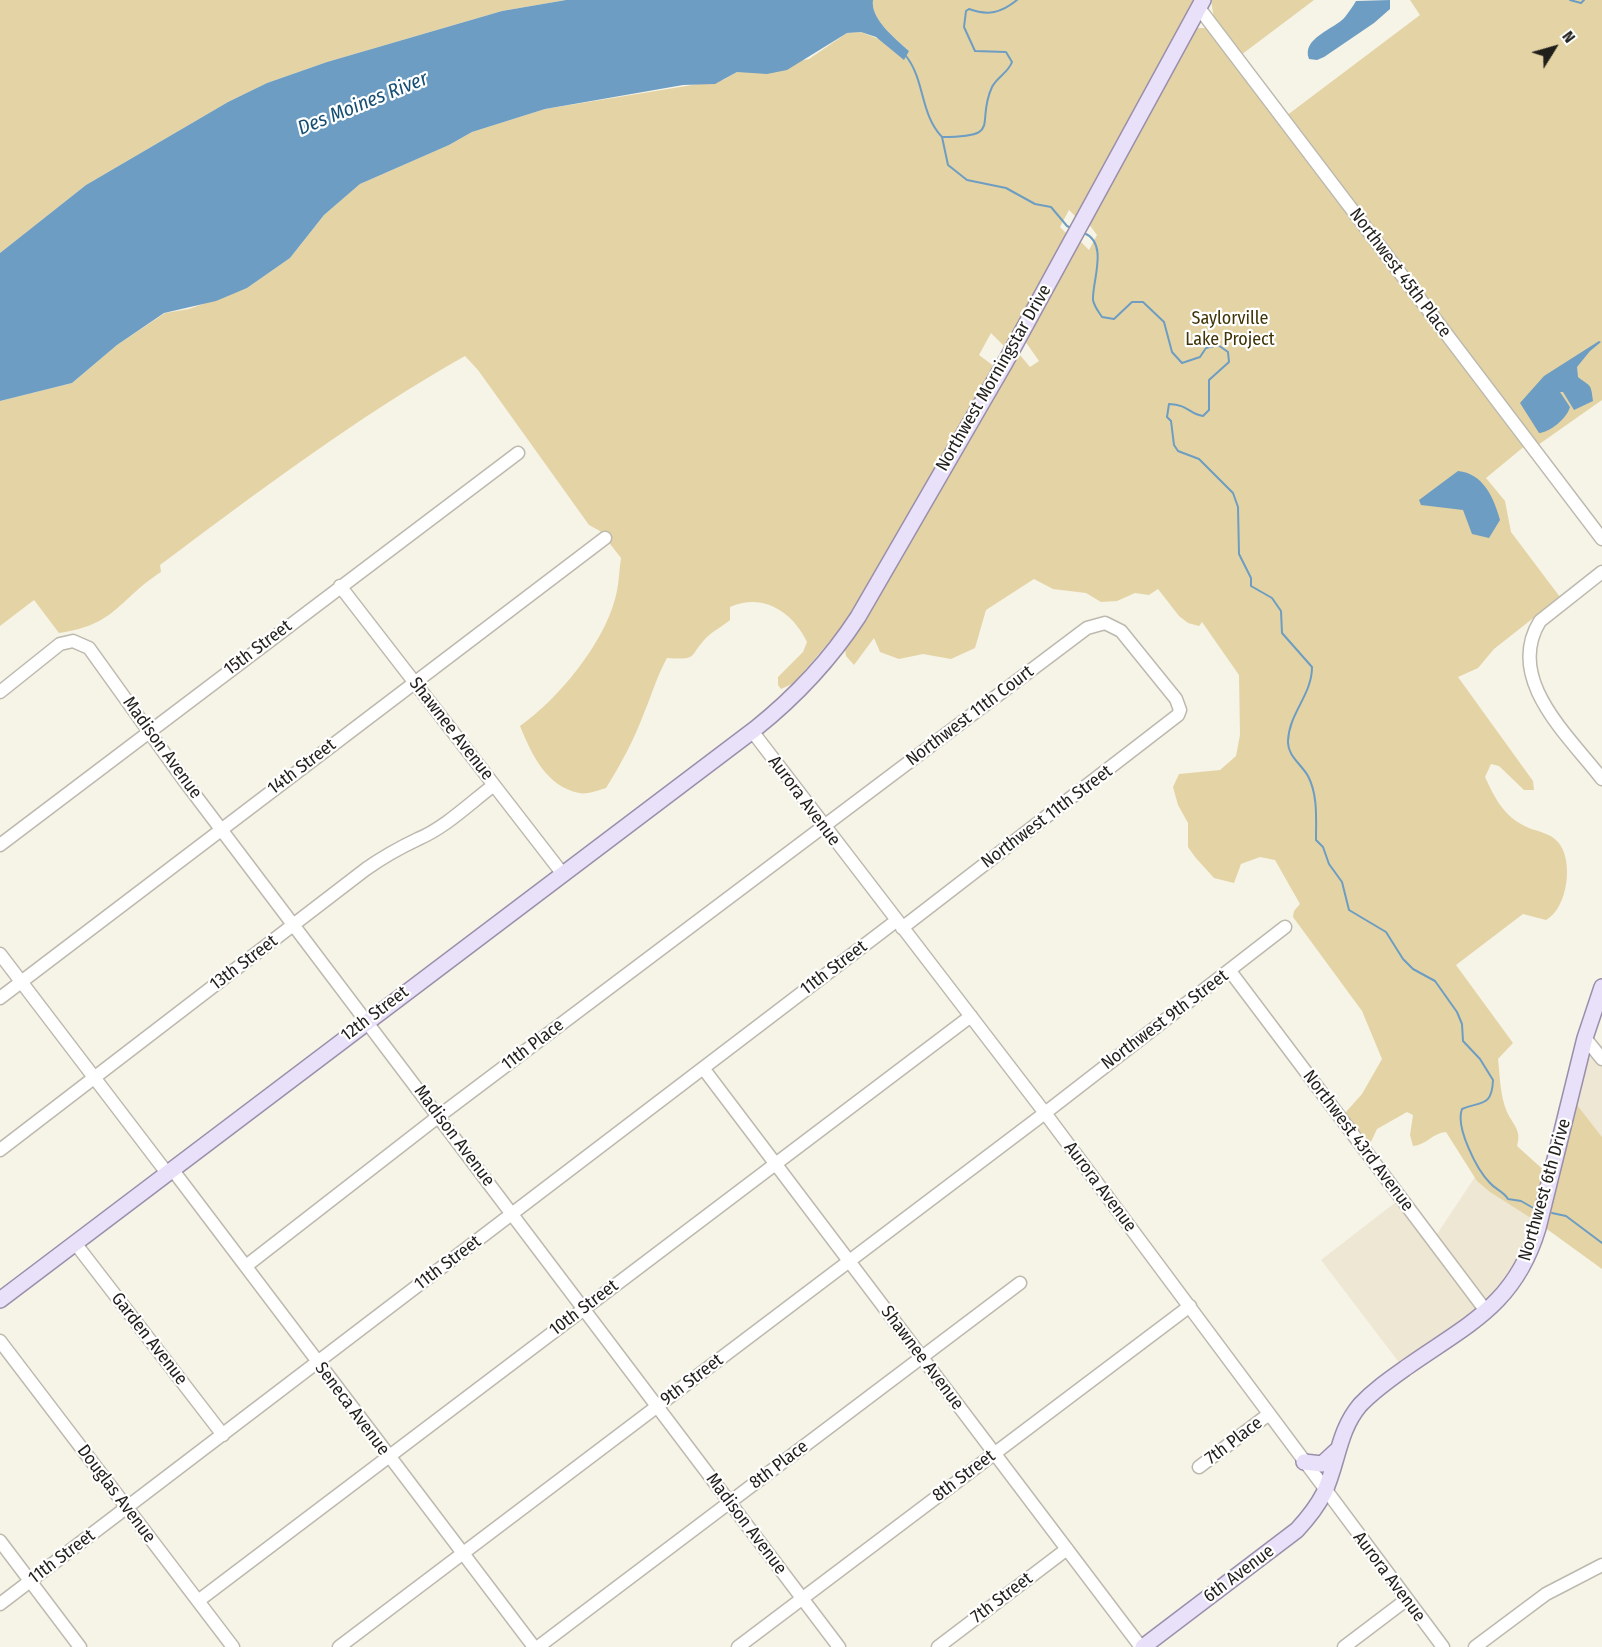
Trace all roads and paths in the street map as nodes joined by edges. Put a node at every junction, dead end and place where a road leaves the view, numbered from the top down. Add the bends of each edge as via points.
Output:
1 (1201, 4) edge
2 (518, 453) dead end
3 (604, 538) dead end
4 (1602, 539) edge
5 (1602, 572) edge
6 (340, 586) junction
7 (1121, 631) joint
8 (415, 682) junction
9 (0, 692) edge
10 (752, 731) junction
11 (149, 732) junction
12 (1602, 779) edge
13 (494, 785) junction
14 (824, 827) junction
15 (221, 828) junction
16 (0, 844) edge
17 (562, 873) junction
18 (899, 924) junction
19 (294, 925) junction
20 (1285, 927) dead end
21 (0, 954) edge
22 (1230, 971) junction
23 (21, 982) junction
24 (1602, 987) edge
25 (0, 998) edge
26 (971, 1016) junction
27 (367, 1020) junction
28 (1586, 1038) junction
29 (1602, 1059) edge
30 (703, 1068) junction
31 (94, 1078) junction
32 (1045, 1113) junction
33 (439, 1116) junction
34 (0, 1149) edge
35 (776, 1164) junction
36 (170, 1171) junction
37 (513, 1213) junction
38 (75, 1243) junction
39 (849, 1261) junction
40 (246, 1266) junction
41 (1020, 1283) dead end
42 (0, 1300) edge
43 (1190, 1306) junction
44 (584, 1308) junction
45 (1486, 1311) junction
46 (0, 1341) edge
47 (921, 1357) junction
48 (317, 1362) junction
49 (658, 1406) junction
50 (1269, 1414) junction
51 (223, 1435) junction
52 (1337, 1448) junction
53 (994, 1452) junction
54 (389, 1456) junction
55 (1304, 1462) junction
56 (1199, 1467) dead end
57 (1325, 1491) junction
58 (730, 1503) junction
59 (127, 1508) junction
60 (0, 1541) edge
61 (1067, 1549) junction
62 (462, 1553) junction
63 (1602, 1565) edge
64 (30, 1581) junction
65 (802, 1598) junction
66 (1406, 1600) junction
67 (198, 1601) junction
68 (0, 1604) edge
69 (80, 1647) edge
70 (233, 1647) edge
71 (339, 1647) edge
72 (536, 1647) edge
73 (738, 1647) edge
74 (839, 1647) edge
75 (938, 1647) edge
76 (1142, 1647) edge
77 (1344, 1647) edge
78 (1443, 1647) edge
79 (1475, 1647) edge

1 - 4 street, Northwest 45th Place
1 - 10 main road, Northwest Morningstar Drive via 1005,364 858,617 814,674
2 - 6 street, 15th Street
3 - 8 street, 14th Street
5 - 12 street via 1540,621 1528,654 1542,701
6 - 8 street, Shawnee Avenue
6 - 11 street, 15th Street
7 - 14 street, Northwest 11th Court via 1105,623 1087,627
7 - 18 street, Northwest 11th Street via 1176,699 1179,710 1174,720
8 - 13 street, Shawnee Avenue
8 - 15 street, 14th Street
9 - 11 street, Madison Avenue via 60,644 73,641 89,648
10 - 14 street, Aurora Avenue
10 - 17 main road, 12th Street
11 - 15 street, Madison Avenue
11 - 16 street, 15th Street
13 - 17 street, Shawnee Avenue
13 - 19 street, 13th Street via 436,828 385,856
14 - 18 street, Aurora Avenue
14 - 33 street, 11th Place
15 - 19 street, Madison Avenue
15 - 23 street, 14th Street
17 - 27 main road, 12th Street
18 - 26 street, Aurora Avenue
18 - 30 street, 11th Street
19 - 27 street, Madison Avenue
19 - 31 street, 13th Street
20 - 22 street, Northwest 9th Street
21 - 23 street, Seneca Avenue
22 - 32 street, Northwest 9th Street
22 - 45 street, Northwest 43rd Avenue
23 - 25 street, 14th Street
23 - 31 street, Seneca Avenue
24 - 28 main road, Northwest 6th Drive
26 - 32 street, Aurora Avenue
26 - 35 street, 10th Street
27 - 33 street, Madison Avenue
27 - 36 main road, 12th Street
28 - 29 street
28 - 45 main road, Northwest 6th Drive via 1532,1250 1513,1284
30 - 35 street, Shawnee Avenue
30 - 37 street, 11th Street
31 - 34 street, 13th Street
31 - 36 street, Seneca Avenue
32 - 39 street, 9th Street
32 - 43 street, Aurora Avenue
33 - 37 street, Madison Avenue
33 - 40 street, 11th Place
35 - 39 street, Shawnee Avenue
35 - 44 street, 10th Street
36 - 38 main road, 12th Street
36 - 40 street, Seneca Avenue
37 - 44 street, Madison Avenue
37 - 48 street, 11th Street
38 - 42 main road, 12th Street
38 - 51 street, Garden Avenue
39 - 47 street, Shawnee Avenue
39 - 49 street, 9th Street
40 - 48 street, Seneca Avenue
41 - 47 street, 8th Place
43 - 50 street, Aurora Avenue
43 - 53 street, 8th Street
44 - 49 street, Madison Avenue
44 - 54 street, 10th Street
45 - 52 main road, Northwest 6th Drive via 1372,1393 1348,1421
46 - 59 street, Douglas Avenue
47 - 53 street, Shawnee Avenue
47 - 58 street, 8th Place
48 - 51 street, 11th Street
48 - 54 street, Seneca Avenue
49 - 58 street, Madison Avenue
49 - 62 street, 9th Street
50 - 55 street, Aurora Avenue
50 - 56 street, 7th Place
51 - 59 street, 11th Street
52 - 55 main road via 1322,1464
52 - 57 main road, Northwest 6th Drive
53 - 61 street, Shawnee Avenue
53 - 65 street, 8th Street
54 - 62 street, Seneca Avenue
54 - 67 street, 10th Street
55 - 57 street, Aurora Avenue
57 - 66 street, Aurora Avenue
57 - 76 main road, 6th Avenue via 1297,1530
58 - 65 street, Madison Avenue
58 - 72 street, 8th Place
59 - 64 street, 11th Street
59 - 67 street, Douglas Avenue
60 - 64 street
61 - 75 street, 7th Street
61 - 76 street, Shawnee Avenue
62 - 71 street, 9th Street
62 - 72 street, Seneca Avenue
63 - 79 street via 1546,1594
64 - 68 street, 11th Street
64 - 69 street
65 - 73 street, 8th Street
65 - 74 street, Madison Avenue
66 - 77 street
66 - 78 street, Aurora Avenue
67 - 70 street, Douglas Avenue

